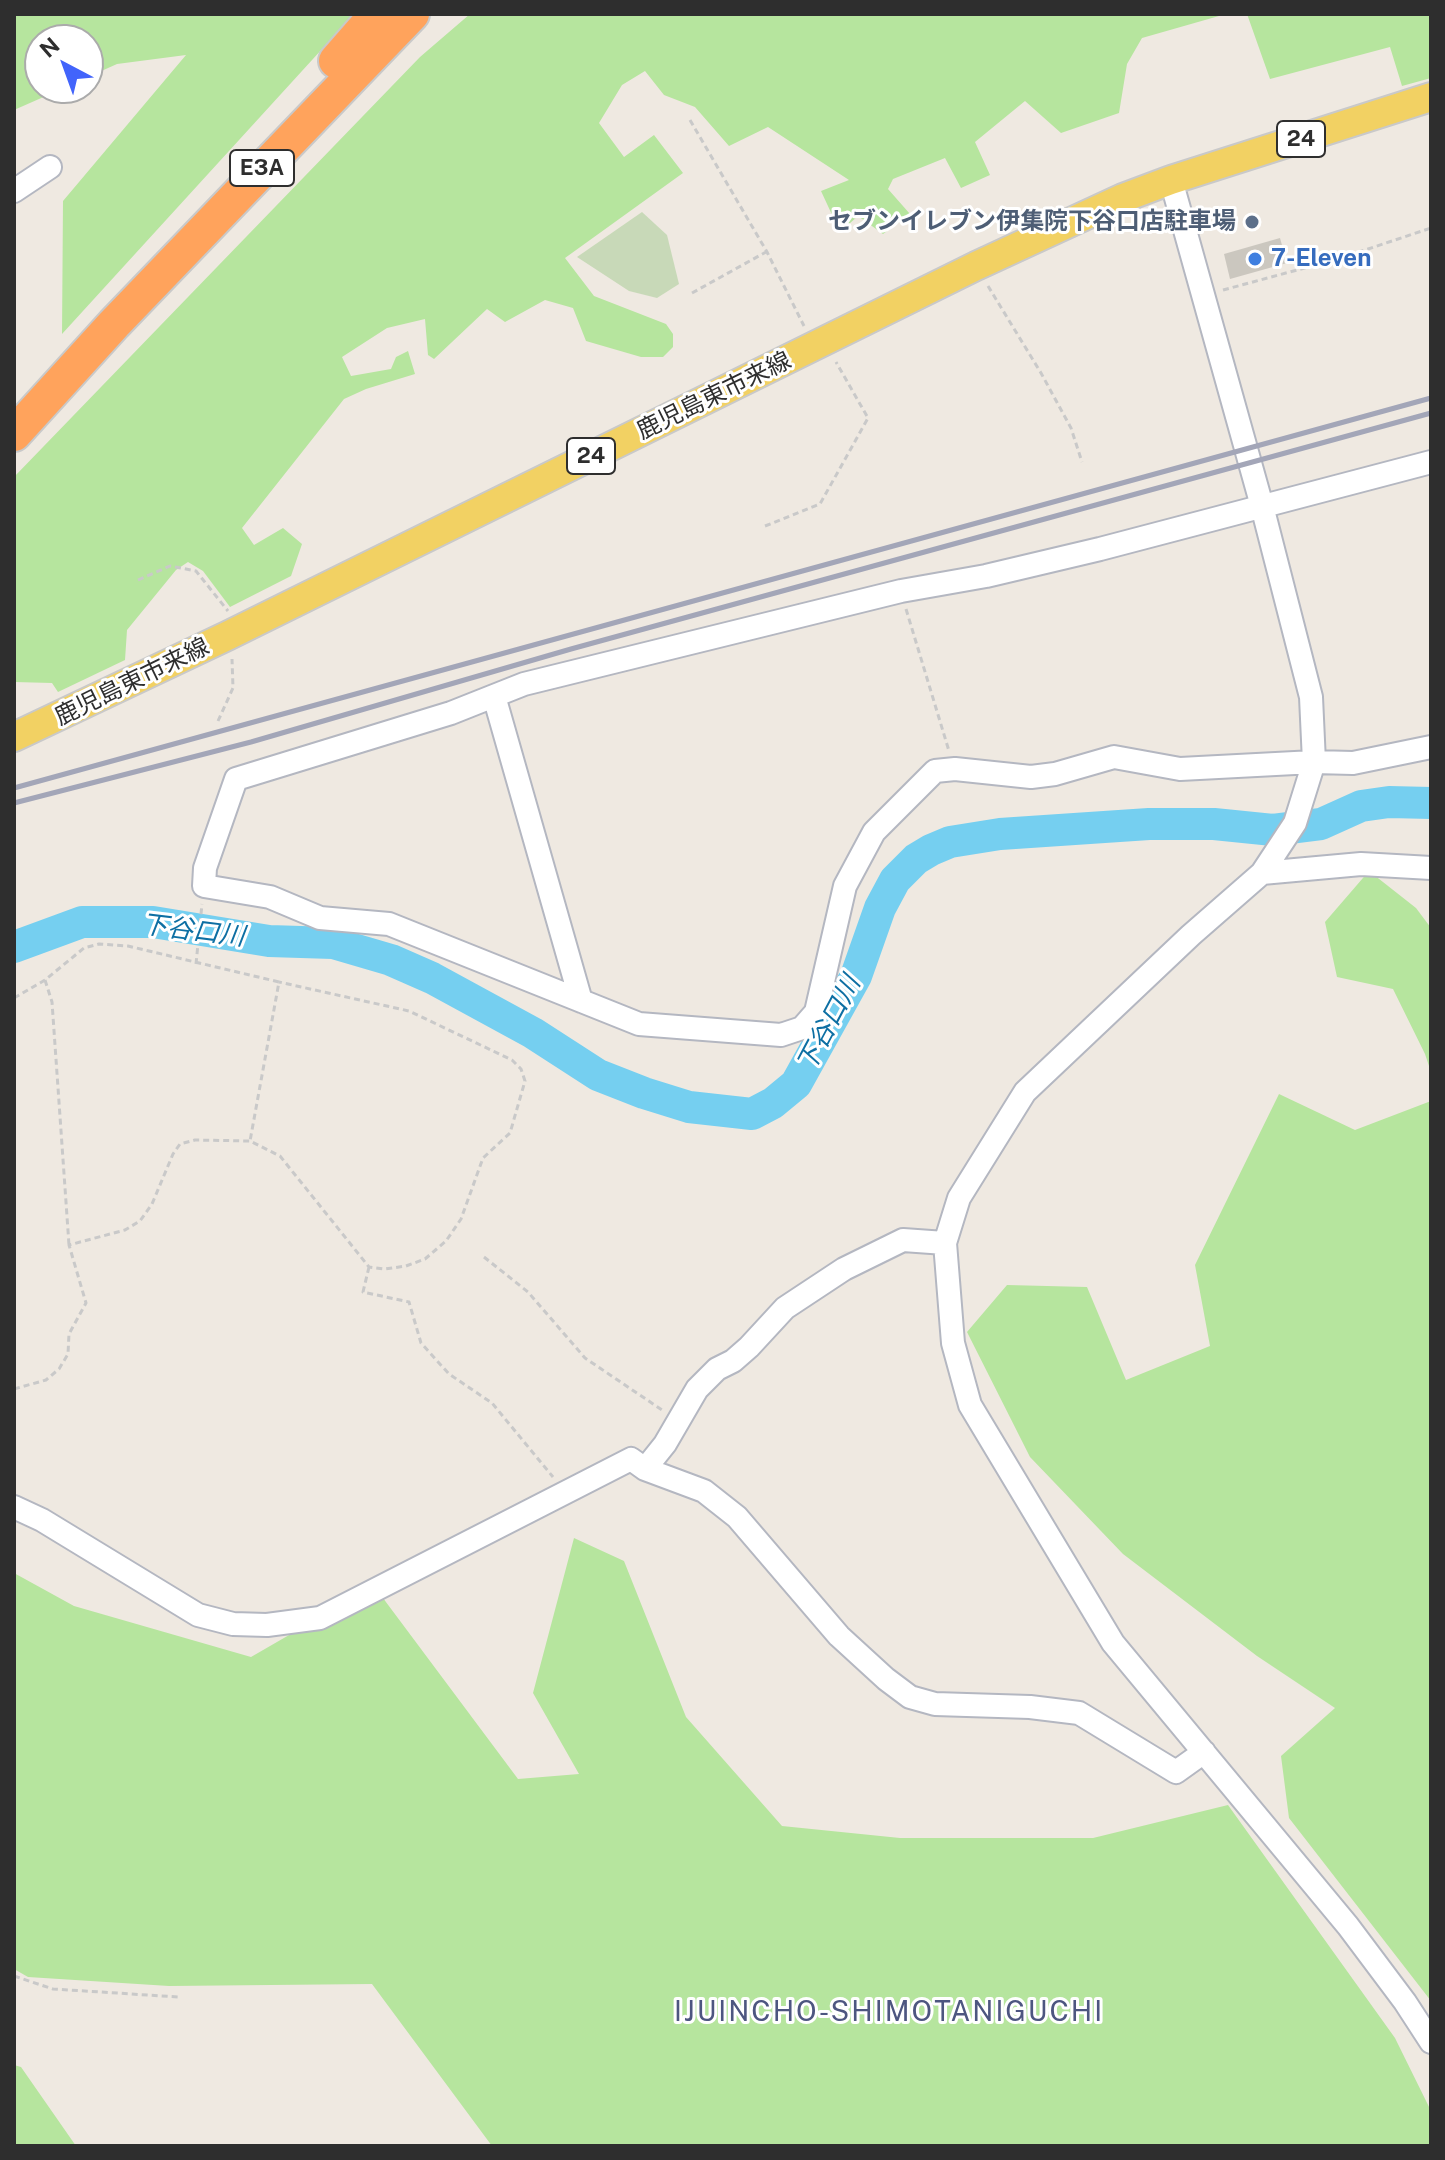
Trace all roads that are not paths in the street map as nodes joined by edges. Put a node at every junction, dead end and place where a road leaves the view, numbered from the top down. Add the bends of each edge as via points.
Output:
1 (377, 14) edge
2 (412, 14) edge
3 (434, 14) edge
4 (1431, 97) edge
5 (50, 167) dead end
6 (1171, 180) junction
7 (14, 191) edge
8 (114, 324) junction
9 (14, 434) edge
10 (1431, 462) edge
11 (1262, 506) junction
12 (494, 696) junction
13 (14, 737) edge
14 (1431, 747) edge
15 (1314, 762) junction
16 (1431, 868) edge
17 (1262, 873) junction
18 (581, 1001) junction
19 (945, 1243) junction
20 (645, 1469) junction
21 (14, 1507) edge
22 (1204, 1752) junction
23 (1431, 2042) edge

1 - 8 highway
2 - 8 highway, E3A
3 - 8 highway via 227,222
4 - 6 main road, 鹿児島東市来線 / 24
5 - 7 street
6 - 11 street
6 - 13 main road, 鹿児島東市来線 / 24 via 976,266
8 - 9 highway, E3A
10 - 11 street
11 - 12 street via 524,684
11 - 15 street via 1311,697
12 - 18 street
12 - 18 street via 236,779 205,868 204,886 270,897 320,918 389,924
14 - 15 street via 1353,763
15 - 17 street via 1295,823
15 - 18 street via 1180,769 1114,757 1031,777 935,771 874,832 845,886 816,1012 802,1028 781,1035 639,1024
16 - 17 street via 1361,864
17 - 19 street via 1025,1092 959,1198
19 - 20 street via 903,1240 844,1269 785,1308 749,1347 697,1389
19 - 22 street via 953,1343 970,1405 1113,1643
20 - 21 street via 631,1459 320,1618 267,1625 198,1615
20 - 22 street via 704,1491 737,1517 839,1636 910,1697 935,1704 1079,1713 1176,1772
22 - 23 street via 1348,1926

